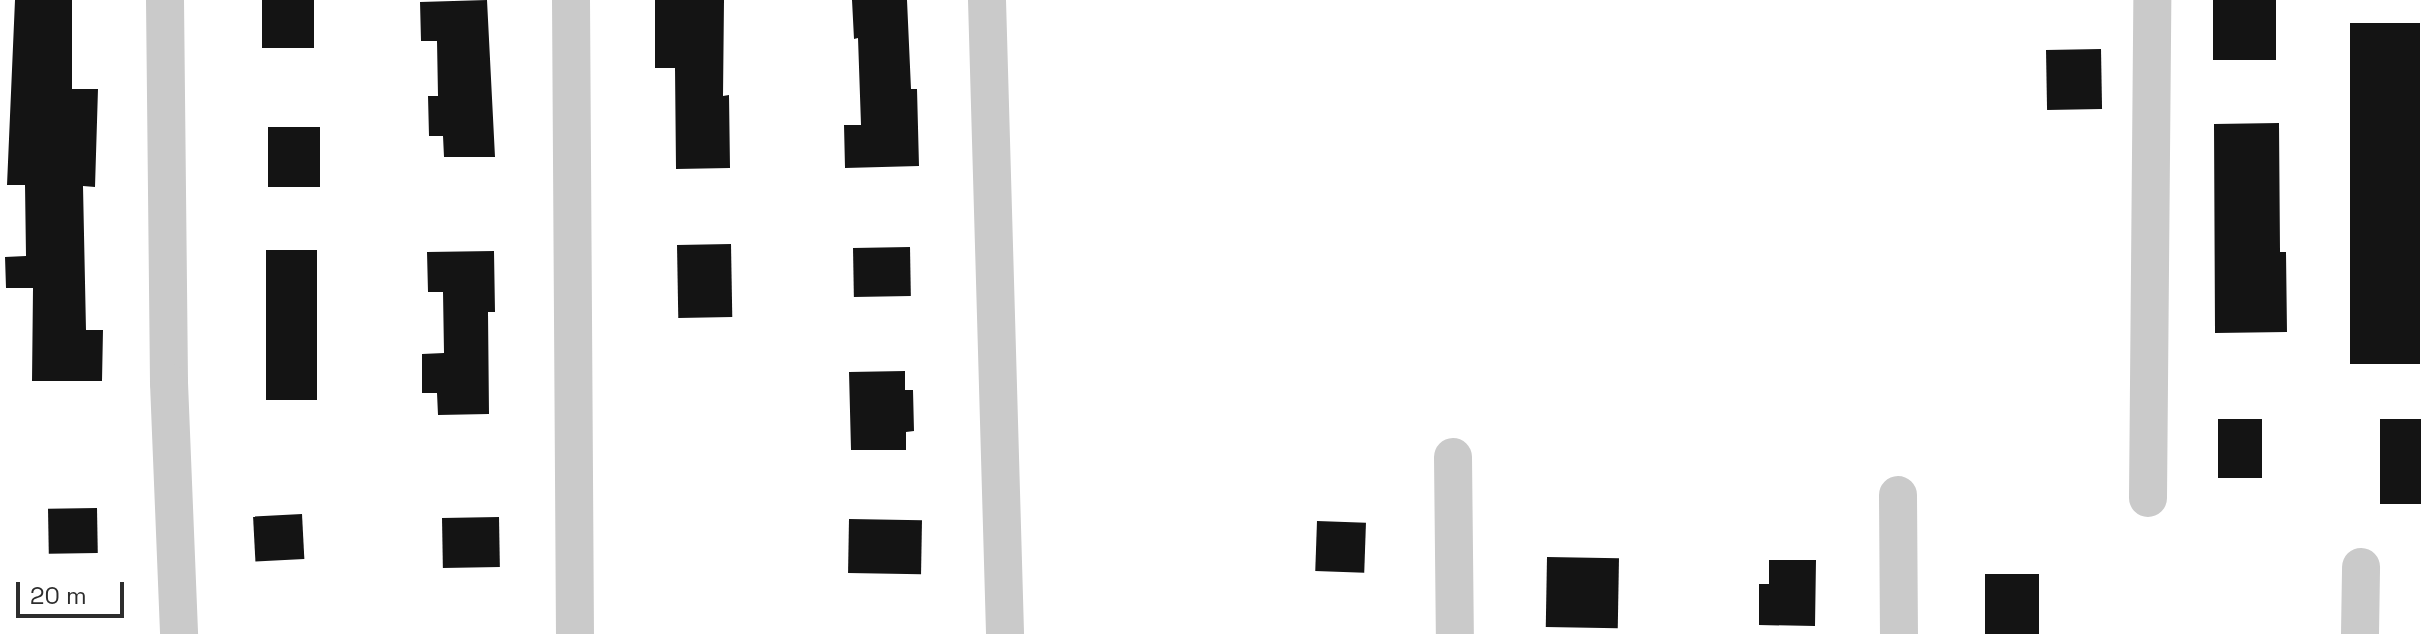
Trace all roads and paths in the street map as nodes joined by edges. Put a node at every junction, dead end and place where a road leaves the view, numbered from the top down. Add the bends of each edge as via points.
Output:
1 (165, 0) edge
2 (571, 0) edge
3 (987, 0) edge
4 (2152, 0) edge
5 (1453, 457) dead end
6 (1898, 495) dead end
7 (2148, 498) dead end
8 (2361, 567) dead end
9 (179, 634) edge
10 (575, 634) edge
11 (1005, 634) edge
12 (1455, 634) edge
13 (1899, 634) edge
14 (2360, 634) edge

1 - 9 street via 169,383
2 - 10 street
3 - 11 street
4 - 7 street
5 - 12 street
6 - 13 street
8 - 14 street

